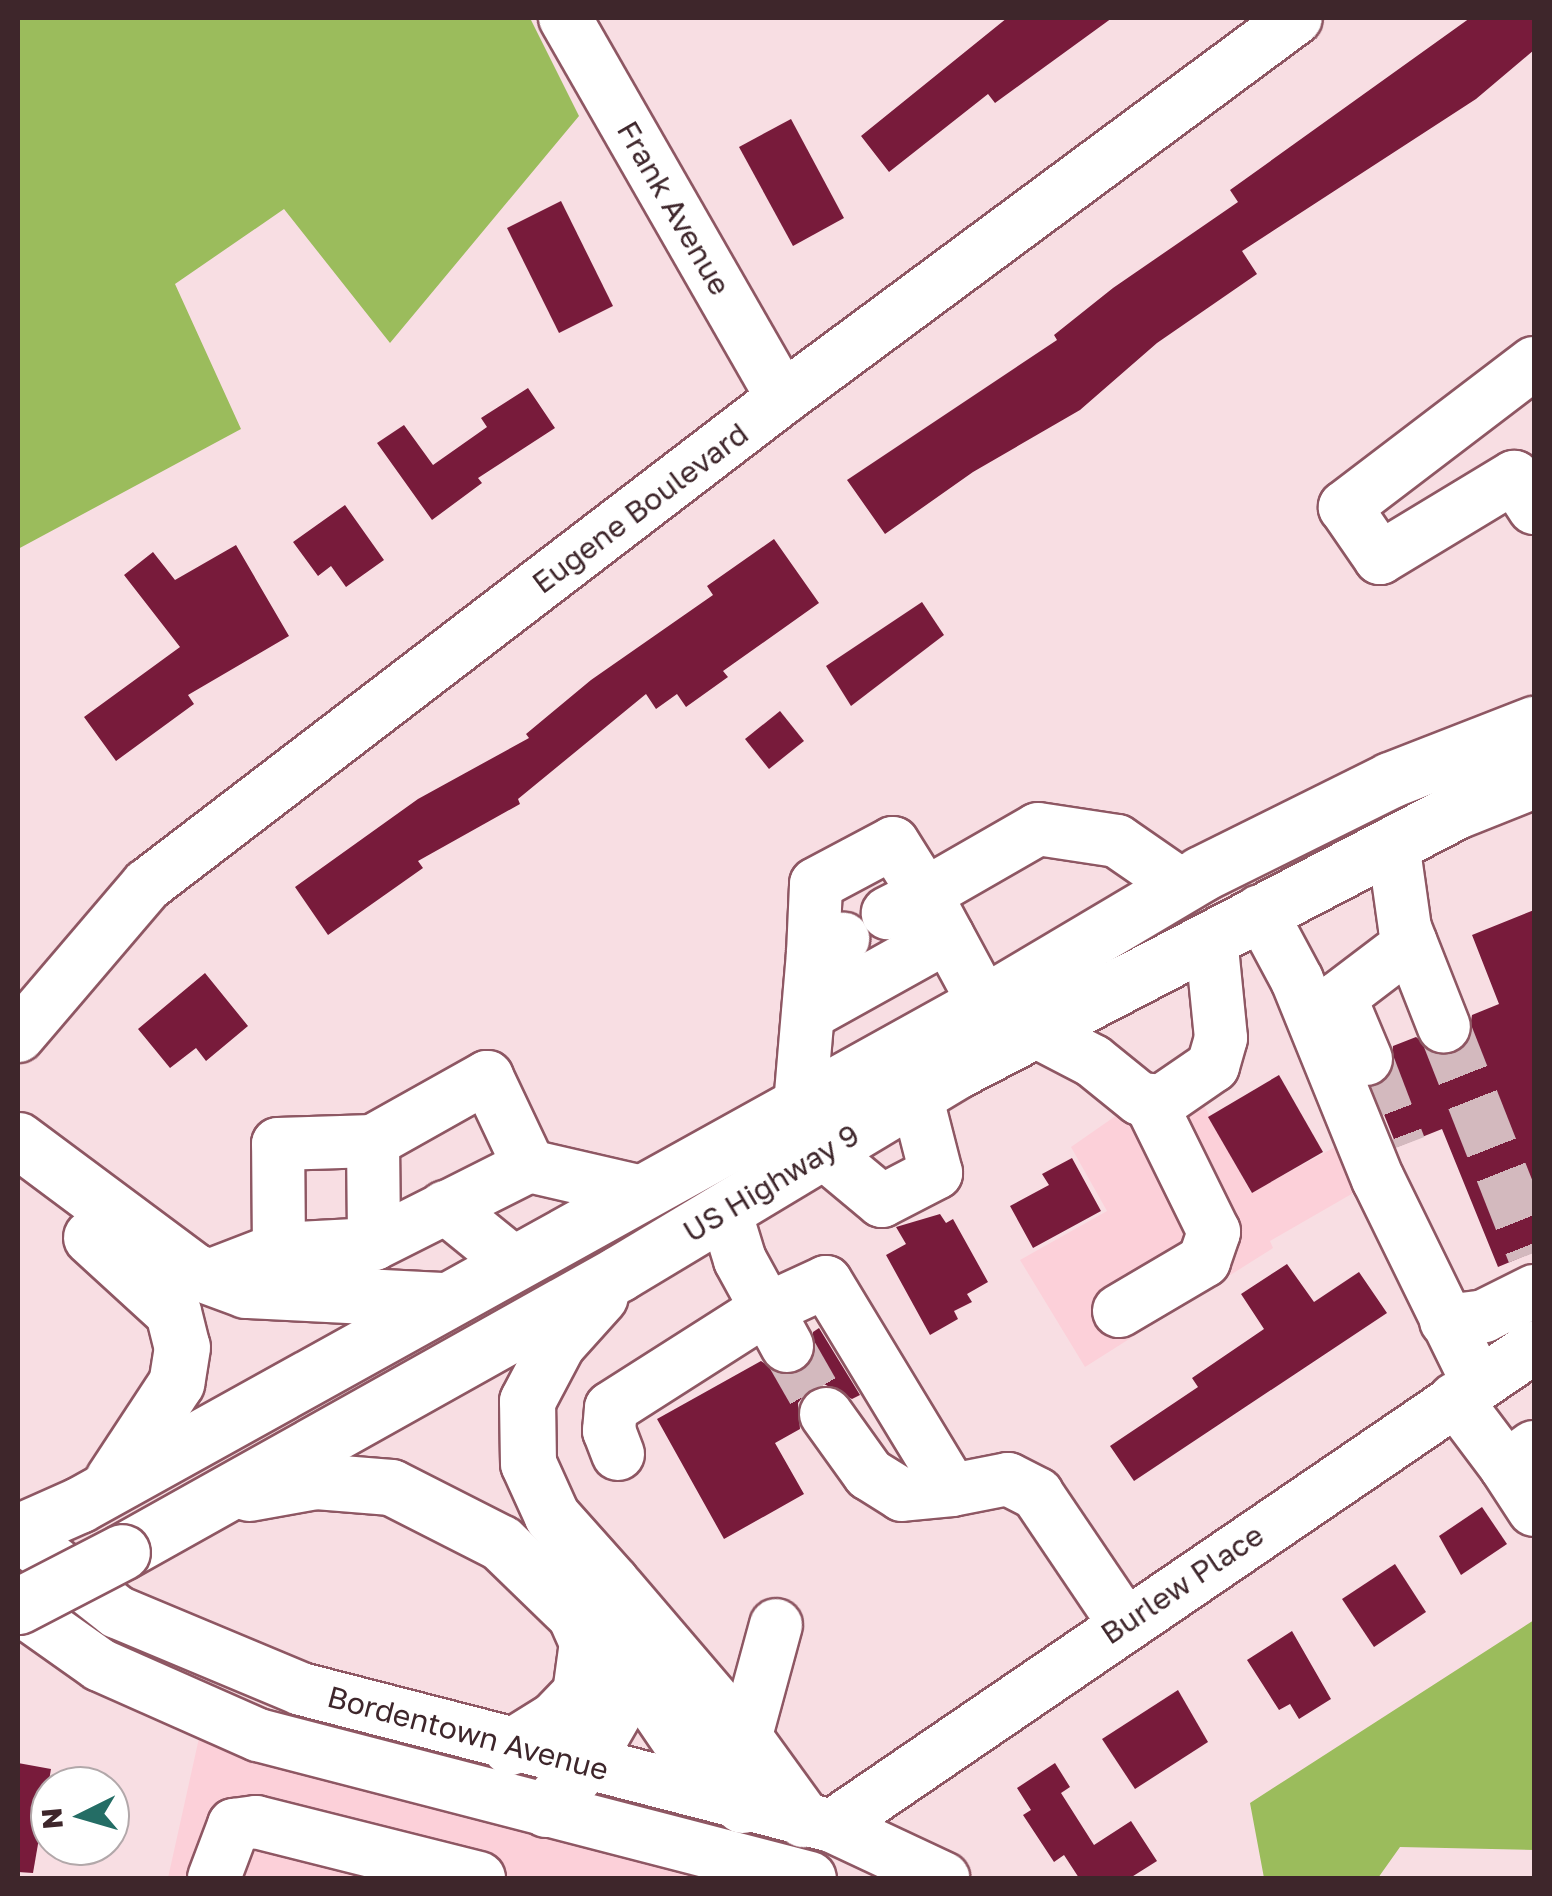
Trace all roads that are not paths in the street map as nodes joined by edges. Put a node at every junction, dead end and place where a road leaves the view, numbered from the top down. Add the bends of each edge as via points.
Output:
1 (565, 18) edge
2 (1296, 18) edge
3 (1534, 364) edge
4 (783, 398) junction
5 (1534, 508) edge
6 (1534, 724) edge
7 (1534, 780) edge
8 (1393, 843) junction
9 (1182, 886) junction
10 (1260, 911) junction
11 (884, 927) junction
12 (1211, 938) junction
13 (1411, 943) junction
14 (984, 1002) junction
15 (808, 1014) junction
16 (1444, 1027) tunnel mouth
17 (1035, 1031) junction
18 (18, 1036) edge
19 (1368, 1065) tunnel mouth
20 (916, 1095) junction
21 (1151, 1104) junction
22 (811, 1128) junction
23 (18, 1140) edge
24 (372, 1141) junction
25 (1400, 1146) tunnel mouth
26 (529, 1166) junction
27 (18, 1180) edge
28 (642, 1192) junction
29 (445, 1207) junction
30 (725, 1211) junction
31 (1407, 1240) junction
32 (374, 1244) junction
33 (279, 1249) junction
34 (514, 1264) junction
35 (1534, 1267) edge
36 (620, 1273) junction
37 (209, 1276) junction
38 (447, 1300) junction
39 (1120, 1310) dead end
40 (1446, 1322) junction
41 (776, 1328) junction
42 (1534, 1346) edge
43 (1467, 1391) junction
44 (826, 1414) tunnel mouth
45 (618, 1454) dead end
46 (1520, 1457) edge
47 (952, 1490) junction
48 (91, 1498) junction
49 (207, 1501) junction
50 (1534, 1510) edge
51 (18, 1533) edge
52 (592, 1596) junction
53 (18, 1607) edge
54 (1124, 1623) junction
55 (776, 1625) dead end
56 (630, 1669) junction
57 (744, 1739) junction
58 (510, 1747) junction
59 (584, 1764) junction
60 (742, 1805) junction
61 (546, 1809) junction
62 (817, 1822) junction
63 (727, 1868) edge
64 (214, 1878) edge
65 (480, 1878) edge
66 (810, 1878) edge
67 (943, 1878) edge

1 - 4 street, Frank Avenue
2 - 4 street, Eugene Boulevard
3 - 5 street via 1345,508 1380,558 1514,477
4 - 18 street, Eugene Boulevard via 147,886
6 - 9 highway, US Highway 9 via 1390,780
7 - 8 highway, US Highway 9
8 - 10 highway, US Highway 9
8 - 13 street
9 - 11 street via 1117,841 1038,829
9 - 14 highway, US Highway 9
10 - 12 highway, US Highway 9
10 - 31 street via 1297,980
11 - 14 street
11 - 15 street
11 - 15 street
12 - 17 highway, US Highway 9
12 - 21 street via 1221,1038 1213,1066
13 - 16 street
13 - 19 street via 1340,997
14 - 22 highway, US Highway 9
15 - 22 street
17 - 20 highway, US Highway 9
17 - 21 street via 1094,1061
20 - 22 highway, US Highway 9
20 - 22 street via 936,1172 882,1201
21 - 39 street via 1214,1232 1204,1262
22 - 28 highway, US Highway 9
22 - 30 highway, US Highway 9
23 - 37 highway
24 - 26 street via 487,1077
24 - 32 street
24 - 33 street via 278,1144
25 - 31 street via 1434,1230
26 - 28 street
26 - 29 street
27 - 48 highway via 142,1278 173,1312 182,1347 176,1383
28 - 34 highway, US Highway 9
29 - 32 street
29 - 34 street
30 - 36 highway, US Highway 9
30 - 41 street
31 - 40 street
32 - 33 street
33 - 37 street
34 - 38 highway, US Highway 9
35 - 40 street via 1484,1316
36 - 49 highway, US Highway 9
36 - 52 highway via 557,1344 527,1401 528,1463
37 - 38 highway via 262,1291
38 - 48 highway, US Highway 9
40 - 43 street
41 - 45 street via 611,1408 609,1431
41 - 47 street via 826,1282
42 - 43 street, Burlew Place
43 - 46 street
43 - 54 street, Burlew Place
44 - 47 street via 869,1474 902,1494
46 - 50 street
47 - 54 street via 1008,1479 1037,1494
48 - 51 highway, US Highway 9
49 - 52 highway via 316,1482 391,1487
49 - 53 highway, US Highway 9, bridge
51 - 58 street, Bordentown Avenue via 117,1612 174,1638 300,1688
52 - 56 highway
52 - 57 highway
52 - 58 highway via 580,1692 555,1719
53 - 61 street, Bordentown Avenue via 100,1665 258,1735
54 - 62 street, Burlew Place
55 - 57 street
56 - 59 highway via 622,1700
56 - 60 highway via 684,1746
57 - 62 highway
58 - 59 street, Bordentown Avenue
59 - 60 street, Bordentown Avenue
59 - 61 highway
60 - 62 street, Bordentown Avenue
60 - 63 street
61 - 63 street, Bordentown Avenue
62 - 67 street, Bordentown Avenue
63 - 66 street, Bordentown Avenue
64 - 65 street via 234,1825 256,1822

